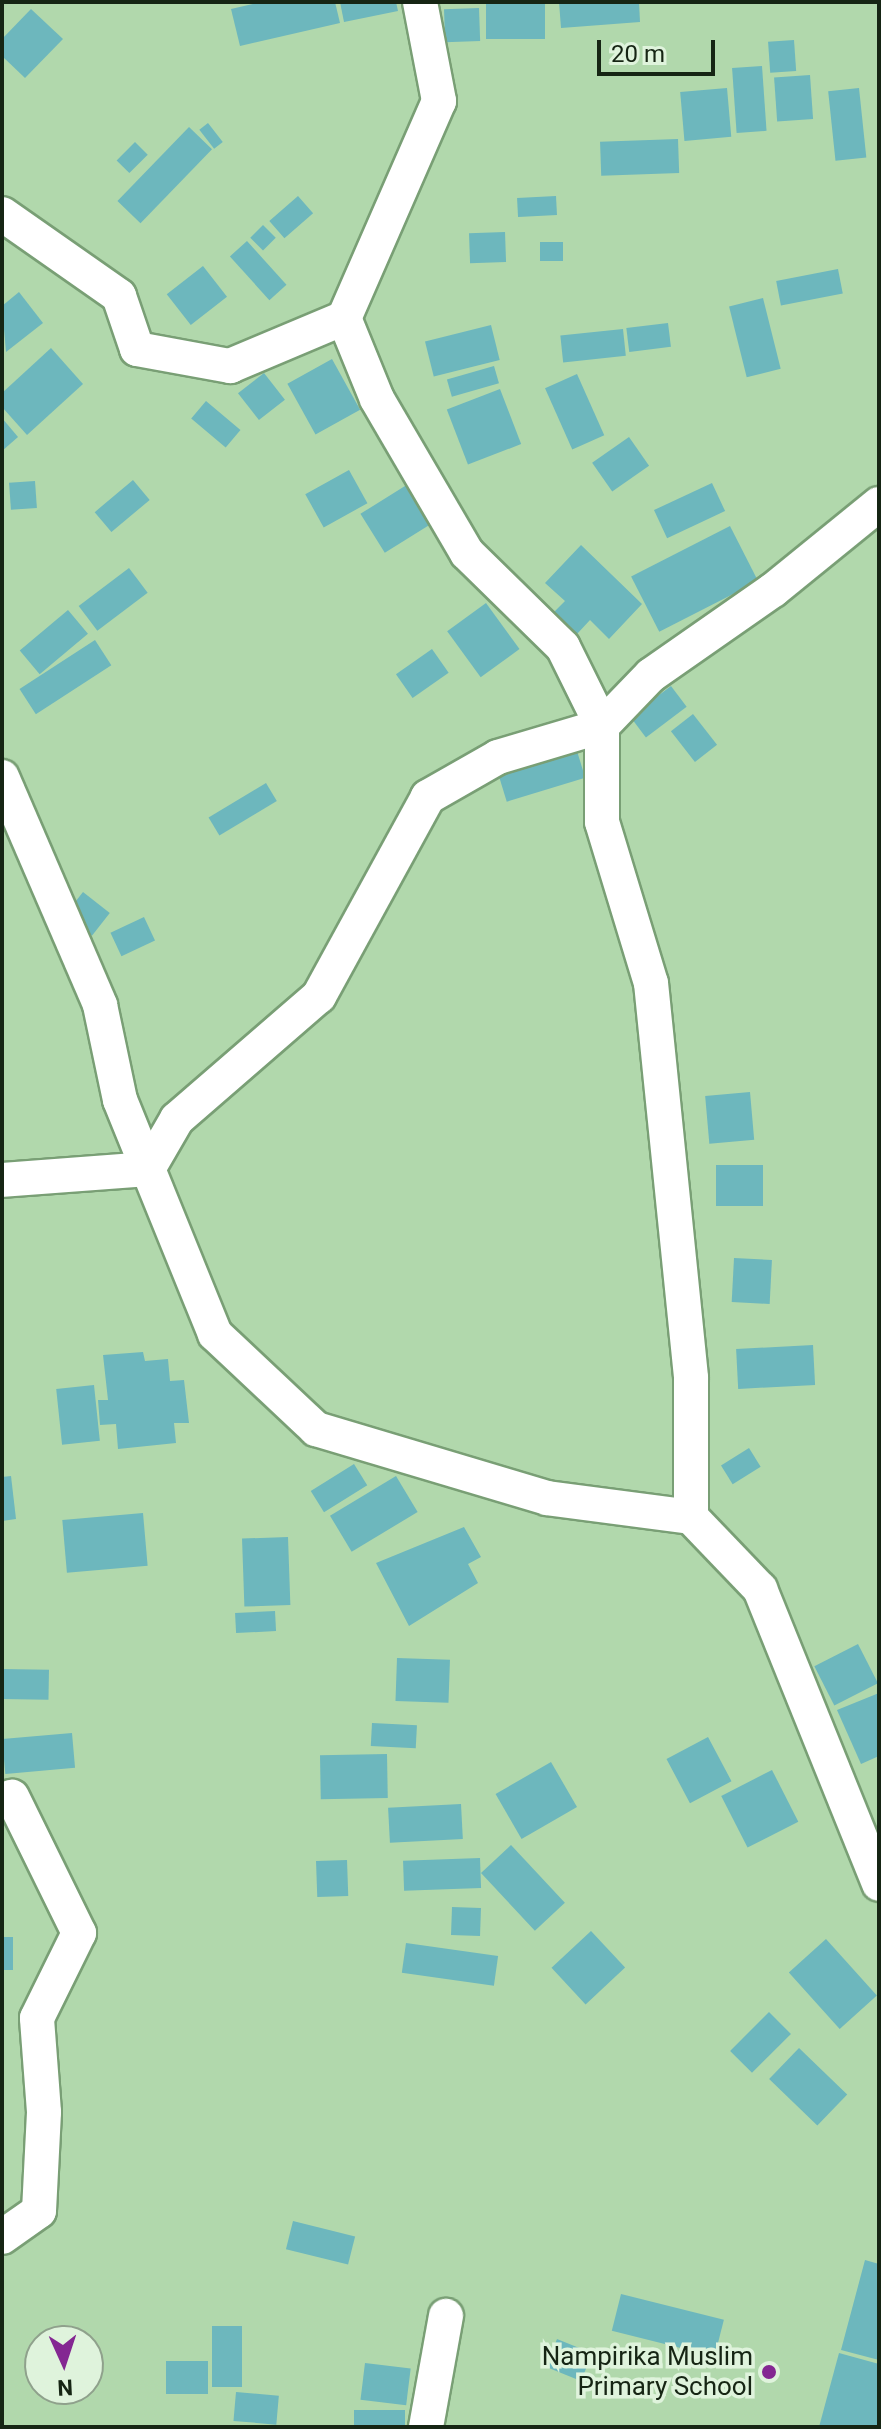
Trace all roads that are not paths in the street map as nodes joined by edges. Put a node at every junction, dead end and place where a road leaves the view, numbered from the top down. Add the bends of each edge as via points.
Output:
1 (420, 2) edge
2 (2, 214) edge
3 (344, 318) junction
4 (879, 504) edge
5 (602, 726) junction
6 (2, 777) edge
7 (148, 1169) junction
8 (2, 1180) edge
9 (691, 1517) junction
10 (12, 1797) dead end
11 (879, 1884) edge
12 (2, 2237) edge
13 (446, 2316) dead end
14 (426, 2427) edge

1 - 3 street via 439,101
2 - 3 street via 119,296 137,349 230,366
3 - 5 street via 377,399 467,553 563,647
4 - 5 street via 773,590 651,675
5 - 7 street via 498,757 428,797 319,996 177,1119
5 - 9 street via 602,822 651,983 660,1056 691,1378
6 - 7 street via 100,1005 120,1100
7 - 8 street
7 - 9 street via 215,1334 316,1429 547,1498
9 - 11 street via 760,1589
10 - 12 street via 79,1933 37,2018 44,2112 39,2211
13 - 14 street

